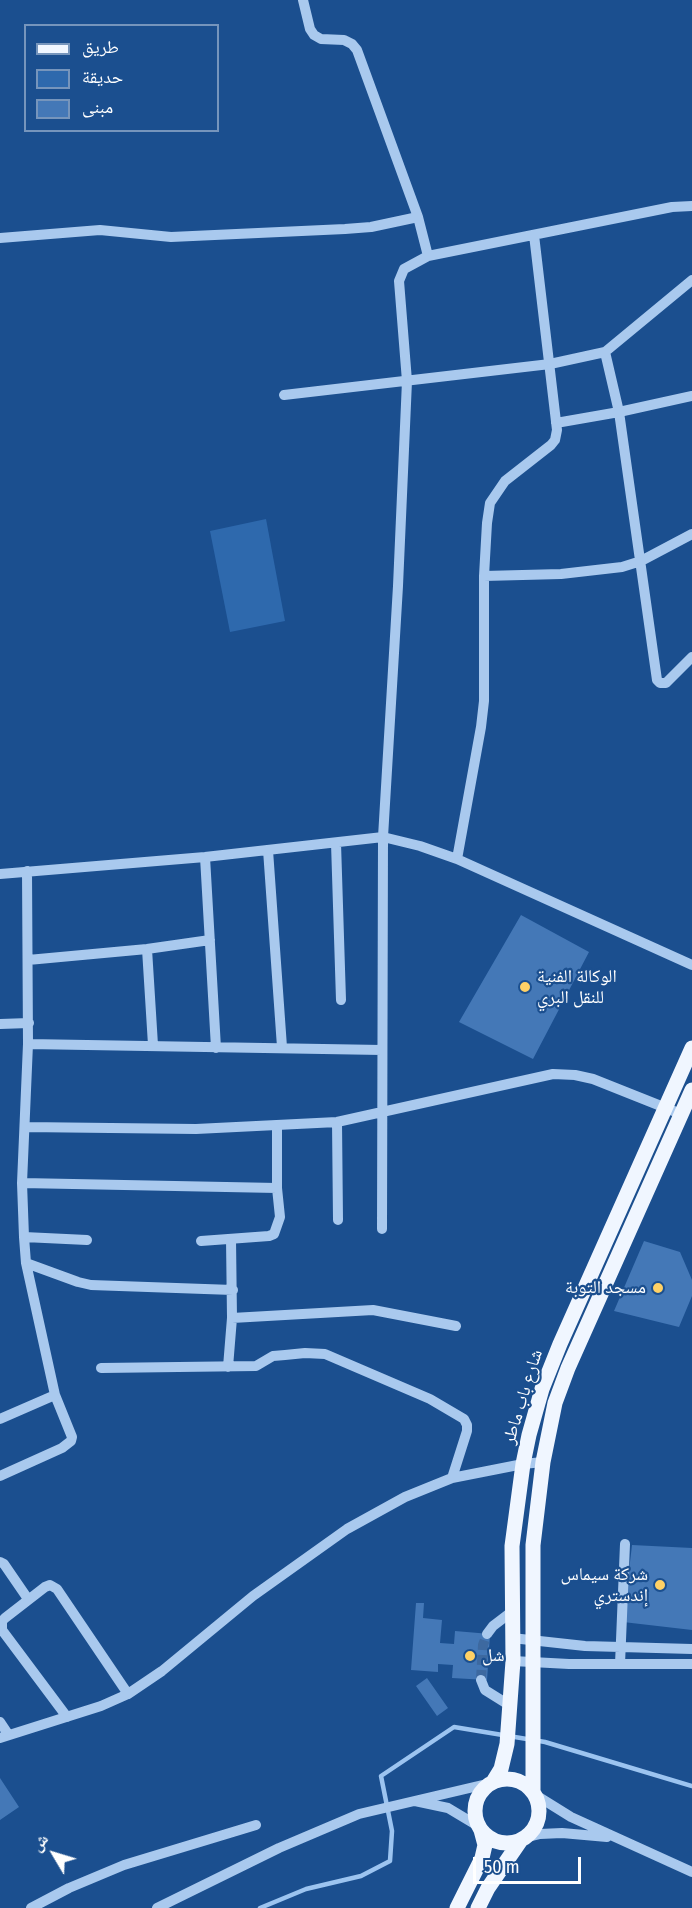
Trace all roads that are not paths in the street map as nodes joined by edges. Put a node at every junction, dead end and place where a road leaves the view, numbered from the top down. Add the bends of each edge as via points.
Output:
1 (303, 0) edge
2 (692, 206) edge
3 (418, 218) junction
4 (534, 235) junction
5 (0, 238) edge
6 (428, 256) junction
7 (692, 280) edge
8 (605, 352) junction
9 (550, 364) junction
10 (407, 381) junction
11 (284, 395) dead end
12 (692, 396) edge
13 (619, 412) junction
14 (556, 423) junction
15 (692, 534) edge
16 (641, 561) junction
17 (484, 576) junction
18 (692, 657) edge
19 (383, 837) junction
20 (336, 843) junction
21 (268, 850) junction
22 (206, 857) junction
23 (457, 859) junction
24 (27, 871) junction
25 (0, 874) edge
26 (210, 940) junction
27 (147, 949) junction
28 (28, 960) junction
29 (692, 965) edge
30 (341, 1000) dead end
31 (29, 1023) junction
32 (0, 1024) edge
33 (28, 1044) junction
34 (153, 1045) junction
35 (282, 1047) junction
36 (216, 1048) junction
37 (692, 1048) edge
38 (382, 1050) junction
39 (692, 1090) edge
40 (666, 1108) junction
41 (383, 1110) junction
42 (681, 1114) junction
43 (337, 1122) junction
44 (277, 1125) junction
45 (25, 1128) junction
46 (22, 1183) junction
47 (277, 1188) junction
48 (338, 1220) dead end
49 (382, 1229) dead end
50 (24, 1237) junction
51 (87, 1239) dead end
52 (231, 1239) junction
53 (201, 1241) dead end
54 (26, 1263) junction
55 (233, 1290) junction
56 (232, 1318) junction
57 (456, 1326) dead end
58 (228, 1367) junction
59 (101, 1368) dead end
60 (55, 1395) junction
61 (0, 1419) edge
62 (543, 1462) junction
63 (523, 1464) junction
64 (0, 1476) edge
65 (452, 1478) junction
66 (626, 1544) dead end
67 (0, 1562) edge
68 (28, 1599) junction
69 (514, 1610) junction
70 (487, 1634) tunnel mouth
71 (512, 1638) junction
72 (533, 1640) junction
73 (585, 1646) junction
74 (620, 1647) junction
75 (688, 1649) edge
76 (513, 1661) junction
77 (533, 1663) junction
78 (620, 1664) junction
79 (689, 1664) edge
80 (586, 1665) junction
81 (481, 1680) dead end
82 (128, 1694) junction
83 (509, 1705) junction
84 (67, 1717) junction
85 (0, 1722) edge
86 (4, 1736) edge
87 (492, 1783) junction
88 (533, 1793) junction
89 (408, 1801) junction
90 (256, 1825) dead end
91 (479, 1828) junction
92 (616, 1838) junction
93 (523, 1839) junction
94 (692, 1872) edge
95 (31, 1908) edge
96 (157, 1908) edge
97 (458, 1908) edge
98 (478, 1908) edge

1 - 3 street via 315,35 344,40 357,51
2 - 4 street
3 - 5 street via 345,229 171,237 100,230
3 - 6 street
4 - 6 street
4 - 9 street
6 - 10 street via 404,268 399,281
7 - 8 street
8 - 9 street
8 - 13 street
9 - 10 street
9 - 14 street
10 - 11 street
10 - 19 street
12 - 13 street
13 - 14 street
13 - 16 street
14 - 17 street via 551,445 505,481 490,503
15 - 16 street
16 - 17 street via 596,571
16 - 18 street via 657,680 666,682
17 - 23 street via 483,710
19 - 20 street
19 - 23 street
19 - 38 street
20 - 21 street
20 - 30 street
21 - 22 street
21 - 35 street
22 - 24 street
22 - 26 street
23 - 29 street
24 - 25 street
24 - 28 street
26 - 27 street
26 - 36 street
27 - 28 street
27 - 34 street
28 - 31 street
31 - 32 street
31 - 33 street
33 - 34 street
33 - 45 street
34 - 36 street
35 - 36 street
35 - 38 street
37 - 40 main road, شارع باب ماطر
38 - 41 street
39 - 42 main road, شارع باب ماطر
40 - 41 street via 592,1078 553,1074
40 - 42 street
40 - 63 main road, شارع باب ماطر via 560,1344 542,1389
41 - 43 street
41 - 49 street
42 - 62 main road, شارع باب ماطر via 568,1368 555,1403
43 - 44 street
43 - 48 street
44 - 45 street via 196,1129
44 - 47 street
45 - 46 street
46 - 47 street
46 - 50 street
47 - 52 street via 280,1217 274,1234
50 - 51 street
50 - 54 street
52 - 53 street
52 - 55 street
54 - 55 street via 91,1285
54 - 60 street
55 - 56 street
56 - 57 street via 373,1310
56 - 58 street
58 - 59 street
58 - 65 street via 256,1366 285,1354 325,1354 430,1399 464,1419 467,1425
60 - 61 street
60 - 64 street via 71,1431 71,1441
62 - 63 street
62 - 72 main road, شارع باب ماطر via 533,1545
63 - 65 street
63 - 69 main road, شارع باب ماطر via 512,1546
65 - 82 street via 405,1497 347,1529 253,1596
66 - 74 street
67 - 68 street
68 - 82 street via 53,1586
68 - 84 street via 2,1621 2,1630
69 - 70 street
69 - 71 main road, شارع باب ماطر
71 - 72 street
71 - 76 main road, شارع باب ماطر
72 - 73 street
72 - 77 main road, شارع باب ماطر
73 - 74 street
73 - 80 street
74 - 75 street
74 - 78 street
75 - 79 street
76 - 77 street
76 - 83 main road, شارع باب ماطر
77 - 80 street
77 - 88 main road, شارع باب ماطر
78 - 79 street
78 - 80 street
81 - 83 street via 485,1690
82 - 84 street
83 - 87 main road, شارع باب ماطر via 507,1744 501,1769
84 - 86 street
85 - 86 street
87 - 88 main road via 502,1779 519,1781
87 - 89 street
87 - 91 main road via 478,1797 475,1816
88 - 92 street
88 - 93 main road via 538,1803 537,1823
89 - 91 street via 448,1808
89 - 96 street via 325,1827
90 - 95 street via 124,1865
91 - 93 main road via 495,1841 513,1843
91 - 97 main road via 485,1845 482,1858
92 - 93 street via 562,1833
92 - 94 street
93 - 98 main road

